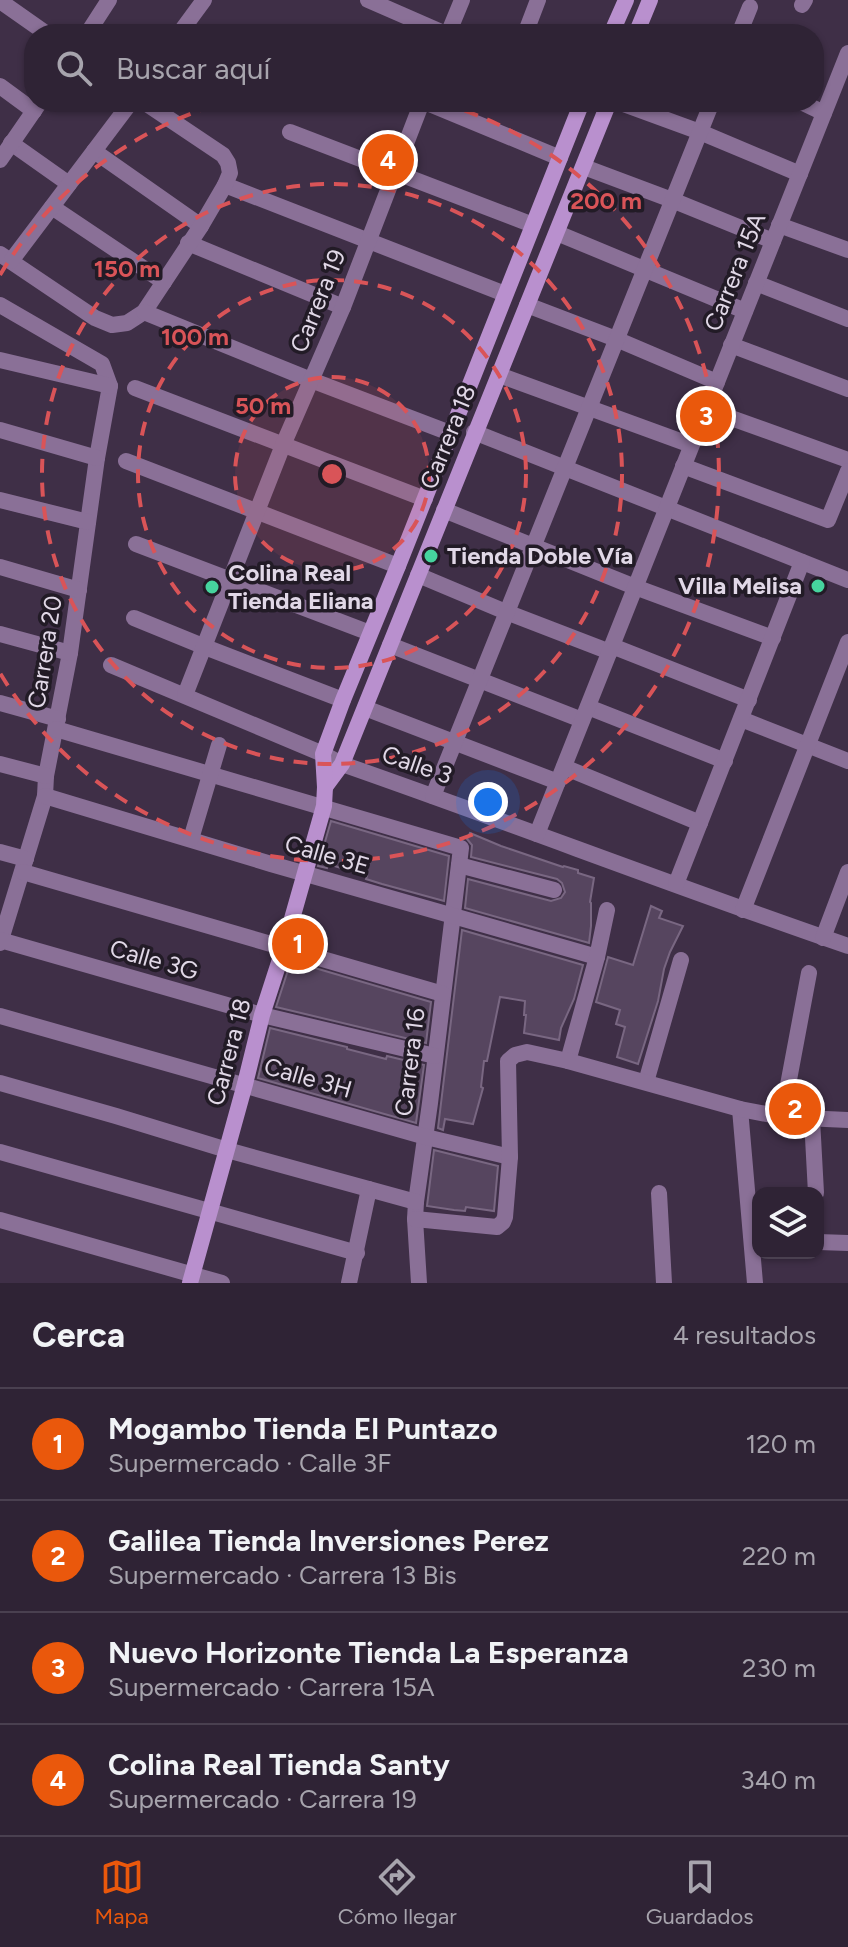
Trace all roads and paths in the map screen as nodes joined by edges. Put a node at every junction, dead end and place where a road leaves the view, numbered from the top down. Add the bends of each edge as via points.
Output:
1 (109, 0) edge
2 (180, 0) edge
3 (368, 0) edge
4 (462, 0) edge
5 (538, 0) edge
6 (626, 0) edge
7 (650, 0) edge
8 (0, 1) edge
9 (200, 6) edge
10 (750, 7) dead end
11 (33, 24) edge
12 (93, 24) edge
13 (186, 24) edge
14 (424, 24) edge
15 (451, 24) edge
16 (529, 24) edge
17 (615, 24) edge
18 (641, 24) edge
19 (743, 24) edge
20 (848, 53) edge
21 (0, 86) edge
22 (24, 99) edge
23 (33, 112) edge
24 (123, 112) edge
25 (159, 112) edge
26 (420, 112) edge
27 (448, 112) edge
28 (578, 112) edge
29 (605, 112) edge
30 (645, 112) edge
31 (708, 112) edge
32 (824, 113) joint
33 (290, 132) dead end
34 (700, 132) junction
35 (11, 143) junction
36 (94, 151) junction
37 (560, 158) junction
38 (0, 160) edge
39 (584, 167) junction
40 (396, 172) junction
41 (800, 174) junction
42 (551, 180) junction
43 (69, 184) junction
44 (225, 185) junction
45 (573, 190) junction
46 (672, 200) junction
47 (52, 207) junction
48 (533, 225) junction
49 (779, 225) junction
50 (201, 226) junction
51 (557, 233) junction
52 (368, 241) junction
53 (773, 241) junction
54 (188, 243) junction
55 (848, 250) edge
56 (6, 257) edge
57 (645, 268) junction
58 (164, 282) junction
59 (756, 283) junction
60 (505, 294) junction
61 (527, 305) junction
62 (343, 307) junction
63 (1, 308) edge
64 (745, 311) junction
65 (144, 312) junction
66 (848, 319) edge
67 (616, 339) junction
68 (731, 345) junction
69 (0, 360) edge
70 (499, 375) junction
71 (311, 380) junction
72 (717, 382) junction
73 (110, 386) junction
74 (135, 388) dead end
75 (848, 389) edge
76 (589, 406) junction
77 (706, 409) junction
78 (0, 430) edge
79 (474, 432) junction
80 (450, 433) junction
81 (283, 445) junction
82 (691, 445) junction
83 (97, 458) junction
84 (848, 460) edge
85 (126, 461) dead end
86 (683, 466) junction
87 (565, 467) junction
88 (848, 471) edge
89 (425, 499) junction
90 (0, 500) edge
91 (666, 508) junction
92 (444, 510) junction
93 (258, 512) junction
94 (88, 522) junction
95 (136, 544) dead end
96 (534, 545) junction
97 (802, 562) junction
98 (398, 566) junction
99 (0, 567) edge
100 (418, 575) junction
101 (230, 580) junction
102 (848, 580) edge
103 (635, 587) junction
104 (79, 590) junction
105 (382, 604) junction
106 (506, 612) junction
107 (403, 613) junction
108 (134, 618) dead end
109 (370, 633) junction
110 (0, 634) edge
111 (773, 638) junction
112 (848, 642) edge
113 (390, 645) junction
114 (205, 647) junction
115 (611, 649) junction
116 (70, 653) junction
117 (111, 665) dead end
118 (479, 680) junction
119 (185, 695) junction
120 (343, 700) junction
121 (749, 700) junction
122 (0, 703) edge
123 (365, 708) junction
124 (585, 714) junction
125 (741, 719) junction
126 (57, 724) junction
127 (454, 742) junction
128 (219, 745) dead end
129 (808, 745) junction
130 (323, 754) junction
131 (725, 761) junction
132 (848, 761) edge
133 (0, 764) edge
134 (342, 764) junction
135 (212, 774) junction
136 (561, 774) junction
137 (46, 776) junction
138 (325, 787) junction
139 (45, 796) junction
140 (433, 796) junction
141 (324, 806) junction
142 (700, 823) junction
143 (537, 834) junction
144 (191, 839) junction
145 (0, 852) edge
146 (24, 865) junction
147 (459, 865) junction
148 (848, 872) edge
149 (305, 874) junction
150 (676, 884) junction
151 (554, 890) dead end
152 (607, 910) dead end
153 (743, 910) junction
154 (452, 916) junction
155 (823, 938) junction
156 (0, 941) edge
157 (848, 946) edge
158 (284, 947) junction
159 (597, 957) junction
160 (681, 960) dead end
161 (809, 973) dead end
162 (443, 994) junction
163 (262, 1015) junction
164 (0, 1016) edge
165 (435, 1056) junction
166 (568, 1061) junction
167 (646, 1082) junction
168 (0, 1083) edge
169 (245, 1084) junction
170 (740, 1109) junction
171 (782, 1117) junction
172 (812, 1119) junction
173 (848, 1120) edge
174 (426, 1137) junction
175 (227, 1150) junction
176 (0, 1152) edge
177 (510, 1157) junction
178 (816, 1187) edge
179 (369, 1189) junction
180 (659, 1193) dead end
181 (416, 1210) junction
182 (211, 1212) junction
183 (752, 1212) edge
184 (0, 1220) edge
185 (824, 1242) edge
186 (848, 1243) edge
187 (357, 1253) junction
188 (755, 1259) edge
189 (191, 1279) edge
190 (222, 1283) edge
191 (349, 1283) edge
192 (419, 1283) edge
193 (664, 1283) edge
194 (755, 1283) edge

1 - 12 street
2 - 9 street
3 - 14 street
4 - 15 street
5 - 16 street
6 - 17 street
7 - 18 street
8 - 11 street
9 - 13 street
10 - 19 street
20 - 32 street, Carrera 15A
21 - 22 street
23 - 35 street
24 - 36 street
25 - 44 street via 223,155 230,173
26 - 40 street, Carrera 19
27 - 37 street
28 - 37 street, Carrera 18
29 - 39 street, Carrera 18
30 - 34 street
31 - 34 street
32 - 41 street, Carrera 15A
33 - 40 street
34 - 41 street
34 - 46 street
35 - 38 street
35 - 43 street
36 - 43 street
36 - 50 street
37 - 42 street, Carrera 18
39 - 45 street, Carrera 18
39 - 46 street
40 - 48 street
40 - 52 street, Carrera 19
41 - 49 street, Carrera 15A
42 - 45 street
42 - 48 street, Carrera 18
43 - 47 street
44 - 50 street
44 - 52 street
45 - 51 street, Carrera 18
46 - 53 street
46 - 57 street
47 - 56 street
47 - 58 street
48 - 60 street, Carrera 18
49 - 53 street, Carrera 15A
49 - 55 street
50 - 54 street
51 - 57 street
51 - 61 street, Carrera 18
52 - 60 street
52 - 62 street, Carrera 19
53 - 59 street, Carrera 15A
54 - 58 street
54 - 62 street
56 - 65 street via 112,325
57 - 64 street
57 - 67 street
58 - 65 street
59 - 64 street, Carrera 15A
59 - 66 street
60 - 80 street, Carrera 18
61 - 67 street
61 - 70 street, Carrera 18
62 - 71 street, Carrera 19
63 - 73 street via 102,364
64 - 68 street, Carrera 15A
65 - 71 street
67 - 72 street
67 - 76 street
68 - 72 street, Carrera 15A
68 - 75 street
69 - 73 street
70 - 76 street
70 - 79 street, Carrera 18
71 - 80 street
71 - 81 street, Carrera 19
72 - 77 street, Carrera 15A
73 - 83 street, Carrera 20
74 - 81 street
76 - 82 street
76 - 87 street
77 - 82 street, Carrera 15A
77 - 84 street
78 - 83 street
79 - 87 street
79 - 92 street, Carrera 18
80 - 89 street, Carrera 18
81 - 89 street
81 - 93 street, Carrera 19
82 - 86 street, Carrera 15A
83 - 94 street, Carrera 20
85 - 93 street
86 - 88 street via 828,520
86 - 91 street, Carrera 15A
87 - 91 street
87 - 96 street
89 - 98 street, Carrera 18
90 - 94 street
91 - 97 street
91 - 103 street, Carrera 15A
92 - 96 street
92 - 100 street, Carrera 18
93 - 98 street
93 - 101 street, Carrera 19
94 - 104 street, Carrera 20
95 - 101 street
96 - 103 street
96 - 106 street
97 - 102 street
97 - 111 street
98 - 105 street, Carrera 18
99 - 104 street
100 - 106 street
100 - 107 street, Carrera 18
101 - 109 street
101 - 114 street, Carrera 19
103 - 111 street
103 - 115 street, Carrera 15A
104 - 116 street, Carrera 20
105 - 107 street
105 - 109 street, Carrera 18
106 - 115 street
106 - 118 street
107 - 113 street, Carrera 18
108 - 114 street
109 - 120 street, Carrera 18
110 - 116 street
111 - 121 street
112 - 129 street
113 - 118 street
113 - 123 street, Carrera 18
114 - 119 street, Carrera 19
114 - 120 street
115 - 121 street
115 - 124 street, Carrera 15A
116 - 126 street, Carrera 20
117 - 119 street, Calle 3
118 - 124 street
118 - 127 street
119 - 130 street, Calle 3
120 - 130 street, Carrera 18
121 - 125 street
122 - 126 street
123 - 127 street
123 - 134 street, Carrera 18
124 - 131 street
124 - 136 street, Carrera 15A
125 - 129 street
125 - 131 street
126 - 135 street
126 - 137 street, Carrera 20
127 - 136 street
127 - 140 street
128 - 135 street
129 - 132 street
129 - 153 street
130 - 134 street, Calle 3
130 - 138 street, Carrera 18
131 - 142 street
133 - 137 street
134 - 138 street, Carrera 18
134 - 140 street, Calle 3
135 - 141 street
135 - 144 street
136 - 142 street
136 - 143 street, Carrera 15A
137 - 139 street, Carrera 20
138 - 141 street, Carrera 18
139 - 144 street, Calle 3E
139 - 146 street, Carrera 20
140 - 143 street, Calle 3
141 - 147 street, Carrera 16 via 461,848
141 - 149 street, Carrera 18
142 - 150 street
143 - 150 street, Calle 3
144 - 149 street, Calle 3E
145 - 146 street
146 - 156 street, Carrera 20
146 - 158 street
147 - 151 street
147 - 154 street, Carrera 16
148 - 155 street
149 - 154 street, Calle 3E
149 - 158 street, Carrera 18
150 - 153 street, Calle 3
152 - 159 street
153 - 155 street, Calle 3
154 - 159 street, Calle 3E
154 - 162 street, Carrera 16
155 - 157 street, Calle 3
156 - 163 street, Calle 3G
158 - 162 street
158 - 163 street, Carrera 18
159 - 166 street
160 - 167 street
161 - 171 street
162 - 165 street, Carrera 16
163 - 165 street, Calle 3G
163 - 169 street, Carrera 18
164 - 169 street, Calle 3H
165 - 174 street, Carrera 16
166 - 167 street
166 - 177 street via 527,1052 508,1061
167 - 170 street
168 - 175 street
169 - 174 street, Calle 3H
169 - 175 street, Carrera 18
170 - 171 street
170 - 183 street
171 - 172 street
172 - 173 street
172 - 178 street
174 - 177 street, Calle 3H
174 - 181 street, Carrera 16
175 - 179 street
175 - 182 street, Carrera 18
176 - 182 street
177 - 181 street via 505,1217 497,1227
179 - 181 street
179 - 187 street
180 - 193 street
181 - 192 street, Carrera 16
182 - 187 street
182 - 189 street, Carrera 18
184 - 189 street
185 - 186 street
187 - 191 street
188 - 194 street
189 - 190 street

